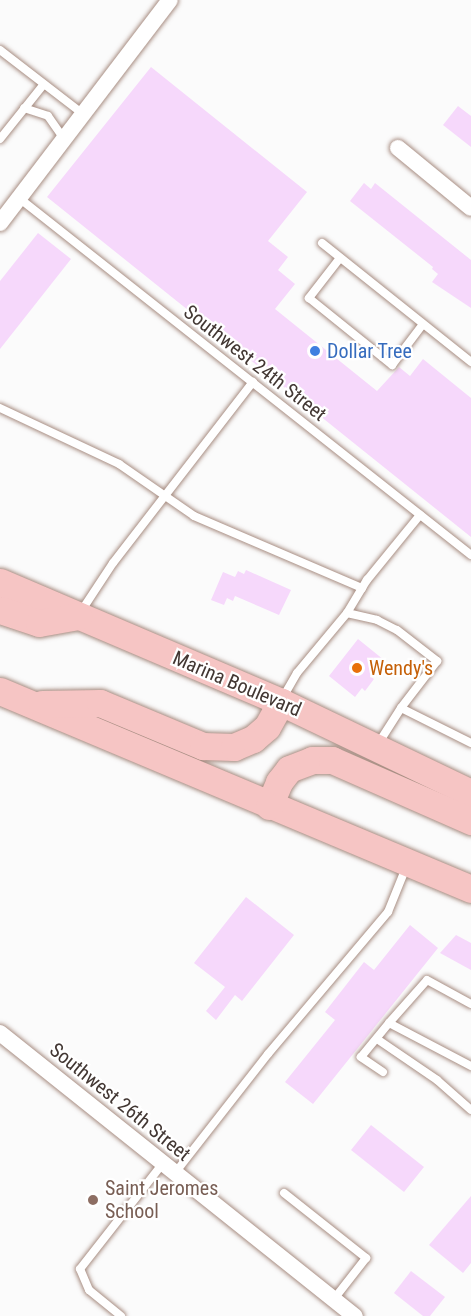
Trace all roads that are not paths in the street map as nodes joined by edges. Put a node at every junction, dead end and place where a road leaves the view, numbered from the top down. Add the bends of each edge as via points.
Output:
1 (170, 0) edge
2 (0, 50) edge
3 (44, 84) junction
4 (24, 108) junction
5 (83, 114) junction
6 (0, 139) edge
7 (64, 139) junction
8 (398, 148) dead end
9 (19, 198) junction
10 (471, 208) edge
11 (0, 223) edge
12 (322, 243) dead end
13 (340, 258) junction
14 (423, 324) junction
15 (471, 362) edge
16 (253, 382) junction
17 (0, 408) edge
18 (166, 495) junction
19 (420, 515) junction
20 (471, 555) edge
21 (0, 582) edge
22 (362, 588) junction
23 (0, 610) edge
24 (347, 613) junction
25 (78, 616) junction
26 (0, 691) edge
27 (281, 702) junction
28 (32, 705) junction
29 (400, 708) junction
30 (471, 742) edge
31 (377, 747) junction
32 (471, 792) edge
33 (269, 806) junction
34 (471, 821) edge
35 (408, 862) junction
36 (471, 889) edge
37 (471, 1004) edge
38 (389, 1023) junction
39 (0, 1033) edge
40 (377, 1039) junction
41 (471, 1066) edge
42 (383, 1072) dead end
43 (471, 1110) edge
44 (169, 1168) junction
45 (284, 1193) dead end
46 (334, 1299) junction
47 (121, 1316) edge
48 (355, 1316) edge

1 - 5 street
2 - 3 lane
3 - 4 lane
3 - 5 lane
4 - 6 lane
4 - 7 lane via 48,116
5 - 7 street
7 - 9 street
8 - 10 street
9 - 11 street
9 - 16 lane, Southwest 24th Street
12 - 13 lane
13 - 14 lane
13 - 14 lane via 309,298 392,365
14 - 15 lane
16 - 18 lane
16 - 19 lane, Southwest 24th Street
17 - 18 lane via 119,464
18 - 22 lane via 194,516
18 - 25 lane via 112,563
19 - 20 lane, Southwest 24th Street
19 - 22 lane
21 - 25 main road, Marina Boulevard
22 - 24 lane
23 - 25 main road via 39,622
24 - 27 lane via 297,673
24 - 29 lane via 377,620 397,630 437,662
25 - 27 main road, Marina Boulevard
26 - 28 main road
27 - 28 main road via 267,727 253,739 234,747 203,746 100,703
27 - 31 main road, Marina Boulevard
28 - 33 main road
29 - 30 lane
29 - 31 lane
31 - 32 main road, Marina Boulevard
33 - 34 main road via 279,782 290,769 324,759 342,762
33 - 35 main road
35 - 36 main road
35 - 44 lane via 388,912
37 - 38 lane via 427,980
38 - 40 lane
38 - 41 lane
39 - 44 street, Southwest 26th Street
40 - 42 lane via 361,1057
40 - 43 lane via 437,1080
44 - 46 street, Southwest 26th Street
44 - 47 lane via 80,1269 89,1290
45 - 46 lane via 366,1258
46 - 48 street, Southwest 26th Street

